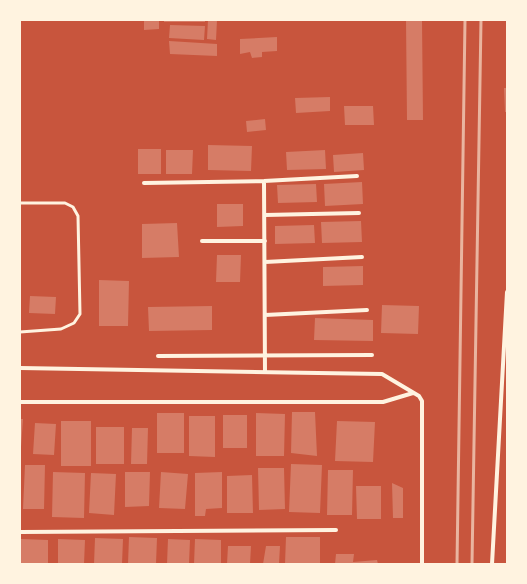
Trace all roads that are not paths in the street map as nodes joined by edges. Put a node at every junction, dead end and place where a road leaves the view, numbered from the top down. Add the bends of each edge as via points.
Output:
1 (357, 176) dead end
2 (264, 181) junction
3 (144, 183) dead end
4 (20, 203) edge
5 (359, 213) dead end
6 (265, 215) junction
7 (202, 241) dead end
8 (265, 241) junction
9 (362, 257) dead end
10 (265, 262) junction
11 (507, 292) edge
12 (368, 310) dead end
13 (265, 315) junction
14 (20, 332) edge
15 (372, 355) dead end
16 (158, 356) dead end
17 (265, 356) junction
18 (20, 368) edge
19 (265, 372) junction
20 (414, 393) junction
21 (20, 402) edge
22 (336, 530) dead end
23 (20, 532) edge
24 (422, 564) edge
25 (492, 564) edge

1 - 2 street
2 - 3 street
2 - 6 street
4 - 14 lane via 65,203 73,206 78,216 80,314 74,323 61,329
5 - 6 street
6 - 8 street
7 - 8 street
8 - 10 street
9 - 10 street
10 - 13 street
11 - 25 street
12 - 13 street
13 - 17 street
15 - 17 street
16 - 17 street
17 - 19 street
18 - 19 street
19 - 20 street via 382,374
20 - 21 street via 383,402
20 - 24 street via 422,401 423,412
22 - 23 street

